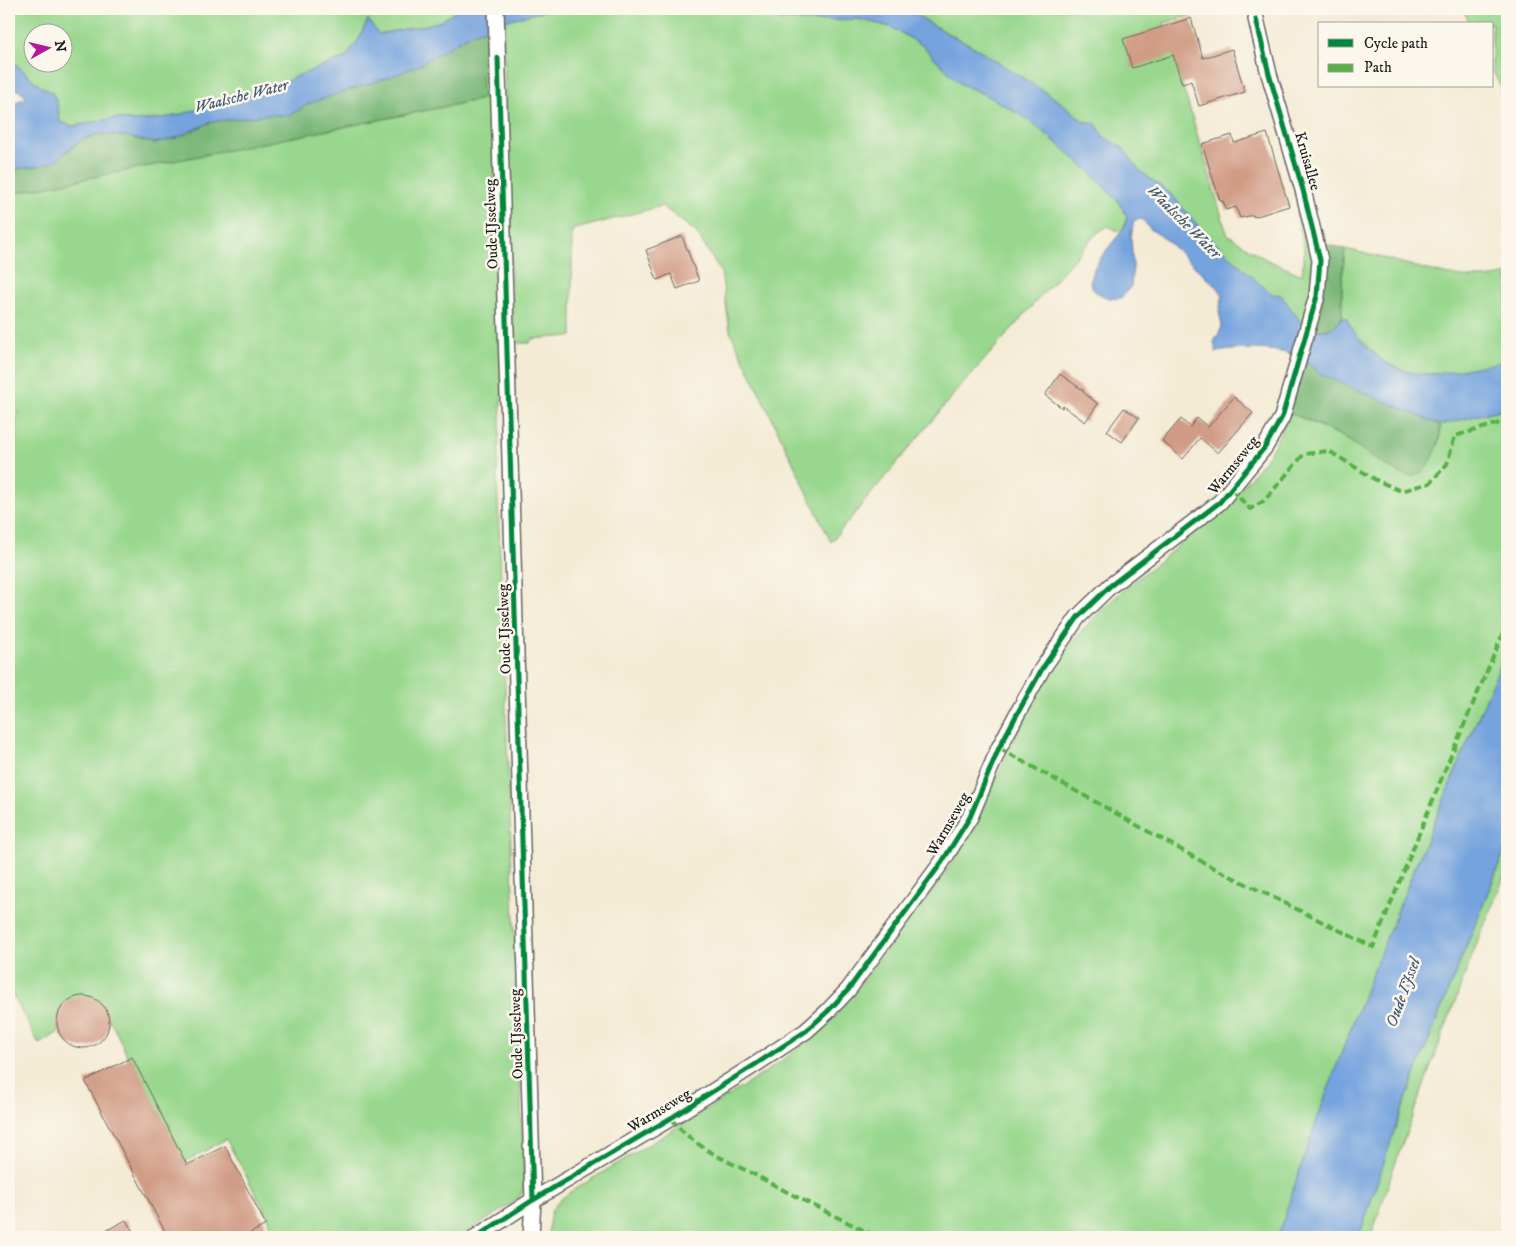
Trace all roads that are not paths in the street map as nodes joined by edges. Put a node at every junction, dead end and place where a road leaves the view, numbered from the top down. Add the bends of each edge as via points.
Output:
1 (496, 9) edge
2 (1256, 19) dead end
3 (1312, 312) joint
4 (533, 1200) junction
5 (476, 1237) edge
6 (531, 1237) edge

1 - 4 street, Oude IJsselweg
2 - 3 street, Kruisallee via 1319,250 1320,277
3 - 4 street, Warmseweg via 1282,417 1265,447 1220,502 1110,586 1078,616 1042,669 1016,716 970,817 942,862 848,990 806,1031 671,1118
4 - 5 street, Warmseweg
4 - 6 street, Oude IJsselweg

